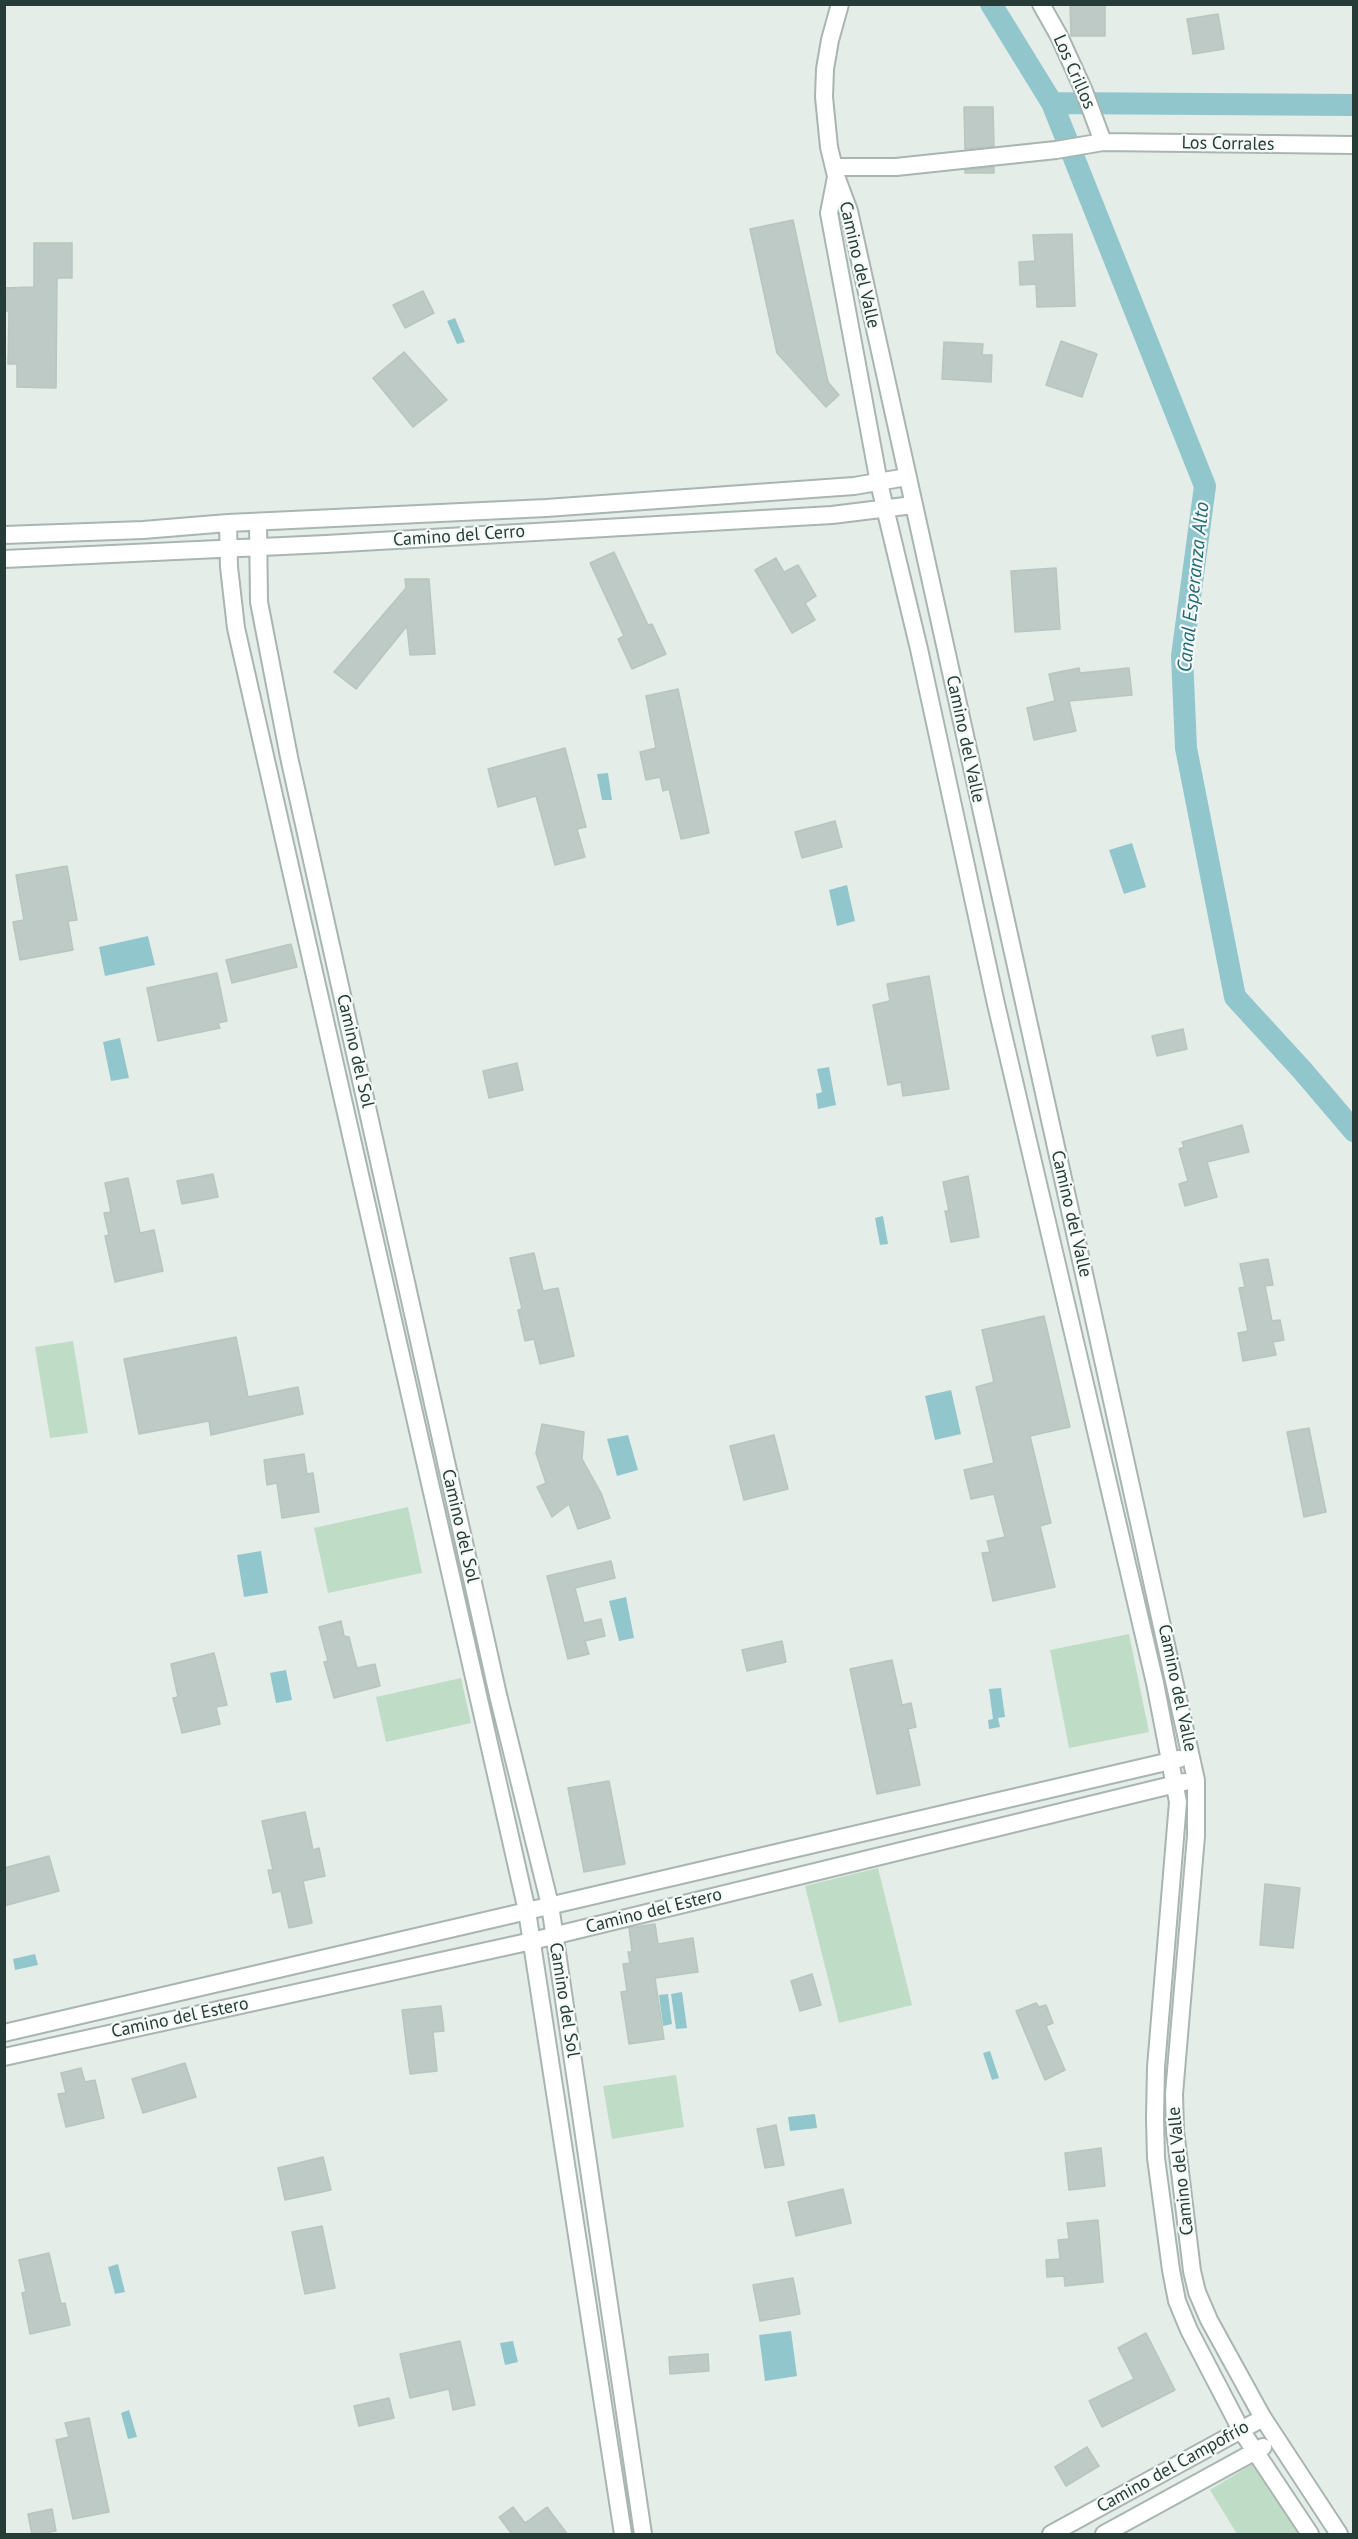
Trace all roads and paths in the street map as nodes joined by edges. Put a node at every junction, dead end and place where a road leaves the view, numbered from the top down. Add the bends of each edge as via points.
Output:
1 (840, 4) edge
2 (1041, 4) edge
3 (1103, 142) junction
4 (1353, 145) edge
5 (835, 172) junction
6 (907, 477) junction
7 (879, 483) junction
8 (913, 505) junction
9 (886, 508) junction
10 (258, 522) junction
11 (228, 523) junction
12 (4, 535) edge
13 (229, 547) junction
14 (257, 547) junction
15 (4, 559) edge
16 (1192, 1756) junction
17 (1170, 1761) junction
18 (1196, 1780) junction
19 (1174, 1784) junction
20 (550, 1905) junction
21 (527, 1911) junction
22 (555, 1936) junction
23 (532, 1941) junction
24 (4, 2033) edge
25 (4, 2056) edge
26 (1263, 2418) junction
27 (1241, 2430) junction
28 (1276, 2439) junction
29 (1256, 2451) junction
30 (623, 2535) edge
31 (643, 2535) edge
32 (1051, 2535) edge
33 (1104, 2535) edge
34 (1310, 2535) edge
35 (1338, 2535) edge

1 - 5 street via 830,40 824,97
2 - 3 street, Los Crillos via 1084,91
3 - 4 street, Los Corrales
3 - 5 street, Los Corrales
5 - 6 street, Camino del Valle via 849,211
5 - 7 street, Camino del Valle via 829,213
6 - 7 street, Camino del Cerro
6 - 8 street, Camino del Valle
7 - 9 street, Camino del Valle
7 - 10 street, Camino del Cerro via 546,508
8 - 9 street, Camino del Cerro
8 - 16 street, Camino del Valle
9 - 14 street, Camino del Cerro
9 - 17 street, Camino del Valle
10 - 11 street, Camino del Cerro
10 - 14 street, Camino del Sol
11 - 12 street, Camino del Cerro
11 - 13 street, Camino del Sol
13 - 14 street, Camino del Cerro
13 - 15 street, Camino del Cerro
13 - 21 street, Camino del Sol via 243,662
14 - 20 street, Camino del Sol via 259,602 288,757 498,1695
16 - 17 street, Camino del Estero
16 - 18 street, Camino del Valle
17 - 19 street, Camino del Valle
17 - 20 street, Camino del Estero
18 - 19 street, Camino del Estero
18 - 26 street, Camino del Valle via 1196,1836 1176,2057 1175,2130 1197,2292
19 - 22 street, Camino del Estero
19 - 27 street, Camino del Valle via 1177,1835 1156,2067 1156,2158 1177,2301
20 - 21 street, Camino del Estero
20 - 22 street, Camino del Sol
21 - 23 street, Camino del Sol
21 - 24 street, Camino del Estero
22 - 23 street, Camino del Estero
22 - 31 street, Camino del Sol
23 - 25 street, Camino del Estero
23 - 30 street, Camino del Sol
26 - 27 street, Camino del Campofrío
26 - 28 street, Camino del Valle
27 - 29 street, Camino del Valle
27 - 32 street, Camino del Campofrío
28 - 29 street, Camino del Campofrío
28 - 35 street, Camino del Valle
29 - 33 street, Camino del Campofrío
29 - 34 street, Camino del Valle

